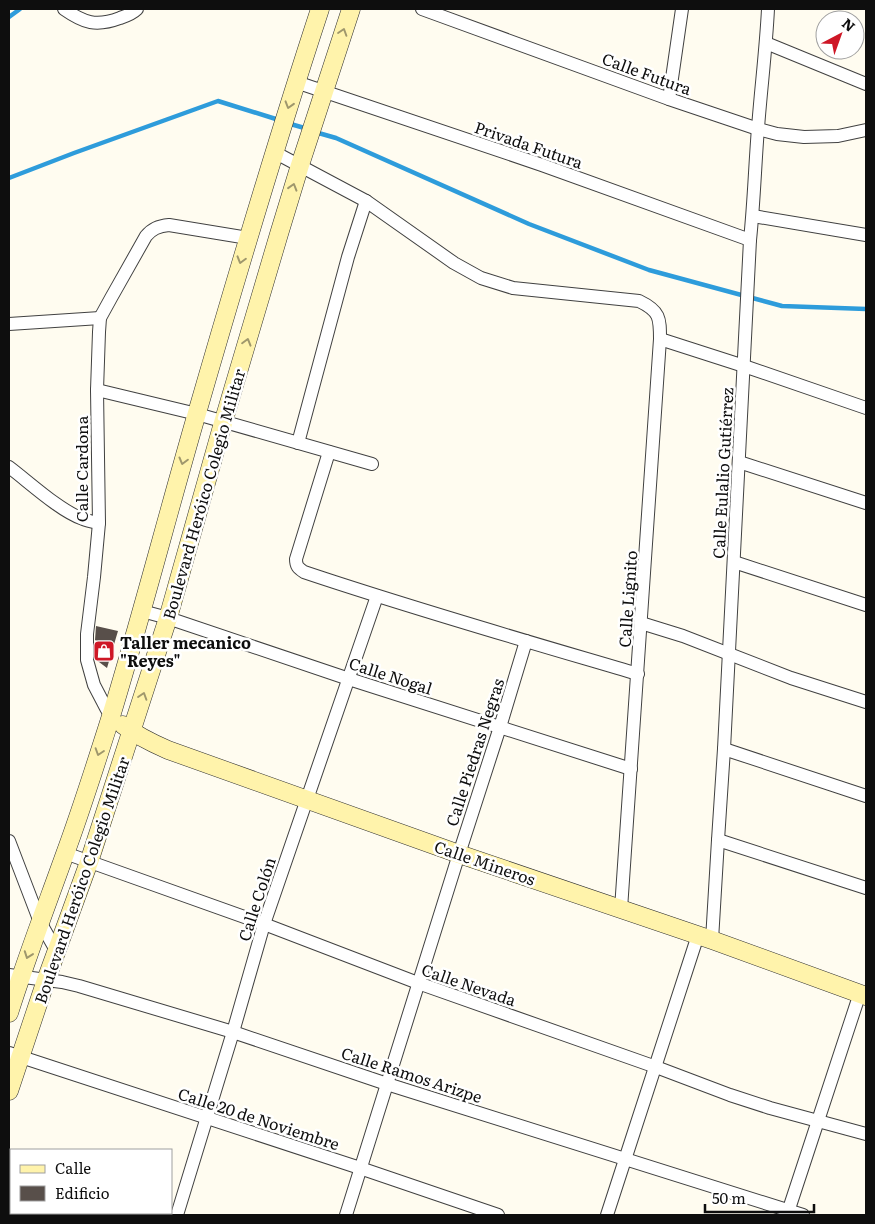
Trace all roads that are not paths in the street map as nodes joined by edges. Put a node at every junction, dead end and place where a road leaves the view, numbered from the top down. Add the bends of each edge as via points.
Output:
1 (64, 9) edge
2 (137, 9) edge
3 (320, 9) edge
4 (351, 9) edge
5 (422, 9) edge
6 (682, 9) edge
7 (768, 9) edge
8 (766, 43) junction
9 (296, 82) junction
10 (866, 84) edge
11 (324, 91) junction
12 (669, 99) junction
13 (758, 129) junction
14 (866, 130) edge
15 (274, 152) junction
16 (300, 165) junction
17 (366, 201) junction
18 (753, 216) junction
19 (866, 235) edge
20 (248, 238) junction
21 (750, 240) junction
22 (100, 318) junction
23 (9, 324) edge
24 (660, 340) junction
25 (744, 366) junction
26 (97, 390) junction
27 (866, 408) edge
28 (196, 414) junction
29 (223, 423) junction
30 (298, 443) junction
31 (329, 452) junction
32 (739, 462) junction
33 (372, 464) dead end
34 (9, 467) edge
35 (866, 504) edge
36 (99, 523) junction
37 (734, 562) junction
38 (377, 596) junction
39 (866, 605) edge
40 (142, 610) junction
41 (168, 618) junction
42 (642, 623) junction
43 (526, 642) junction
44 (729, 653) junction
45 (638, 674) junction
46 (349, 679) junction
47 (866, 702) edge
48 (111, 716) junction
49 (500, 727) junction
50 (131, 732) junction
51 (724, 749) junction
52 (631, 769) junction
53 (866, 796) edge
54 (306, 799) junction
55 (718, 840) junction
56 (9, 841) edge
57 (65, 853) junction
58 (459, 854) junction
59 (88, 862) junction
60 (866, 888) edge
61 (621, 908) junction
62 (40, 922) junction
63 (264, 924) junction
64 (705, 938) junction
65 (57, 952) junction
66 (14, 976) edge
67 (46, 980) junction
68 (418, 983) junction
69 (863, 994) edge
70 (9, 1013) edge
71 (234, 1032) junction
72 (14, 1055) edge
73 (656, 1067) junction
74 (386, 1084) junction
75 (9, 1091) edge
76 (207, 1118) junction
77 (819, 1121) junction
78 (866, 1134) edge
79 (626, 1159) junction
80 (360, 1168) junction
81 (788, 1213) edge
82 (176, 1215) edge
83 (346, 1215) edge
84 (498, 1215) edge
85 (607, 1215) edge
86 (803, 1215) edge

1 - 2 street via 93,23 111,21
3 - 9 street, Boulevard Heróico Colegio Militar
11 -> 4 street, Boulevard Heróico Colegio Militar
5 - 12 street, Calle Futura
6 - 12 street
7 - 8 street, Calle Eulalio Gutiérrez
8 - 10 street
8 - 13 street, Calle Eulalio Gutiérrez
9 - 11 street, Privada Futura
9 -> 15 street, Boulevard Heróico Colegio Militar
11 - 16 street, Boulevard Heróico Colegio Militar
11 - 21 street, Privada Futura
12 - 13 street, Calle Futura
13 - 14 street, Calle Futura via 804,137 838,136
13 - 18 street, Calle Eulalio Gutiérrez
15 - 16 street
15 - 20 street, Boulevard Heróico Colegio Militar
16 - 17 street
29 -> 16 street, Boulevard Heróico Colegio Militar
17 - 24 street, Calle Lignito via 481,278 513,288 639,301 650,306 660,322
17 - 30 street
18 - 19 street
18 - 21 street, Calle Eulalio Gutiérrez
20 - 22 street, Calle Cardona via 169,225 151,230
20 -> 28 street, Boulevard Heróico Colegio Militar
21 - 25 street, Calle Eulalio Gutiérrez
22 - 23 street
22 - 26 street, Calle Cardona
24 - 25 street
24 - 42 street, Calle Lignito
25 - 27 street
25 - 32 street, Calle Eulalio Gutiérrez
26 - 28 street
26 - 36 street, Calle Cardona
28 - 29 street
28 -> 40 street, Boulevard Heróico Colegio Militar
29 - 30 street
29 - 41 street, Boulevard Heróico Colegio Militar
30 - 31 street
31 - 33 street
31 - 38 street via 296,564 304,572
32 - 35 street
32 - 37 street, Calle Eulalio Gutiérrez
34 - 36 street via 71,514
36 - 48 street, Calle Cardona via 87,660 94,685
37 - 39 street
37 - 44 street, Calle Eulalio Gutiérrez
38 - 43 street
38 - 46 street, Calle Colón
40 - 41 street, Calle Nogal
40 - 48 street, Boulevard Heróico Colegio Militar
41 - 46 street, Calle Nogal
50 -> 41 street, Boulevard Heróico Colegio Militar
42 - 44 street
42 - 45 street, Calle Lignito
43 - 45 street
43 - 49 street, Calle Piedras Negras
44 - 47 street via 791,678
44 - 51 street, Calle Eulalio Gutiérrez
45 - 52 street, Calle Lignito
46 - 49 street, Calle Nogal
46 - 54 street, Calle Colón
48 - 50 street, Calle Mineros
48 -> 57 street, Boulevard Heróico Colegio Militar
49 - 52 street, Calle Nogal
49 - 58 street, Calle Piedras Negras
50 - 54 street, Calle Mineros via 168,750
50 - 59 street, Boulevard Heróico Colegio Militar
51 - 53 street
51 - 55 street, Calle Eulalio Gutiérrez
52 - 61 street, Calle Lignito
54 - 58 street, Calle Mineros
54 - 63 street, Calle Colón
55 - 60 street
55 - 64 street, Calle Eulalio Gutiérrez
56 - 62 street
57 - 59 street, Calle Nevada
57 - 62 street, Boulevard Heróico Colegio Militar
58 - 61 street, Calle Mineros
58 - 68 street, Calle Piedras Negras
59 - 63 street, Calle Nevada
59 - 65 street, Boulevard Heróico Colegio Militar
61 - 64 street, Calle Mineros
62 - 65 street
62 -> 66 street, Boulevard Heróico Colegio Militar
63 - 68 street, Calle Nevada
63 - 71 street, Calle Colón
64 - 69 street, Calle Mineros
64 - 73 street, Calle Eulalio Gutiérrez
65 - 67 street, Boulevard Heróico Colegio Militar
66 - 67 street, Calle Ramos Arizpe
66 - 70 street, Boulevard Heróico Colegio Militar
67 - 71 street, Calle Ramos Arizpe via 79,986
67 - 72 street, Boulevard Heróico Colegio Militar
68 - 73 street, Calle Nevada
68 - 74 street, Calle Piedras Negras
69 - 77 street
71 - 74 street, Calle Ramos Arizpe
71 - 76 street, Calle Colón
72 - 75 street, Boulevard Heróico Colegio Militar
72 - 76 street, Calle 20 de Noviembre
73 - 77 street, Calle Nevada via 730,1095
73 - 79 street, Calle Eulalio Gutiérrez
74 - 79 street, Calle Ramos Arizpe
74 - 80 street, Calle Piedras Negras
76 - 80 street, Calle 20 de Noviembre
76 - 82 street, Calle Colón
77 - 78 street, Calle Nevada
77 - 81 street
79 - 81 street, Calle Ramos Arizpe
79 - 85 street, Calle Eulalio Gutiérrez
80 - 83 street, Calle Piedras Negras
80 - 84 street, Calle 20 de Noviembre
81 - 86 street, Calle Ramos Arizpe

